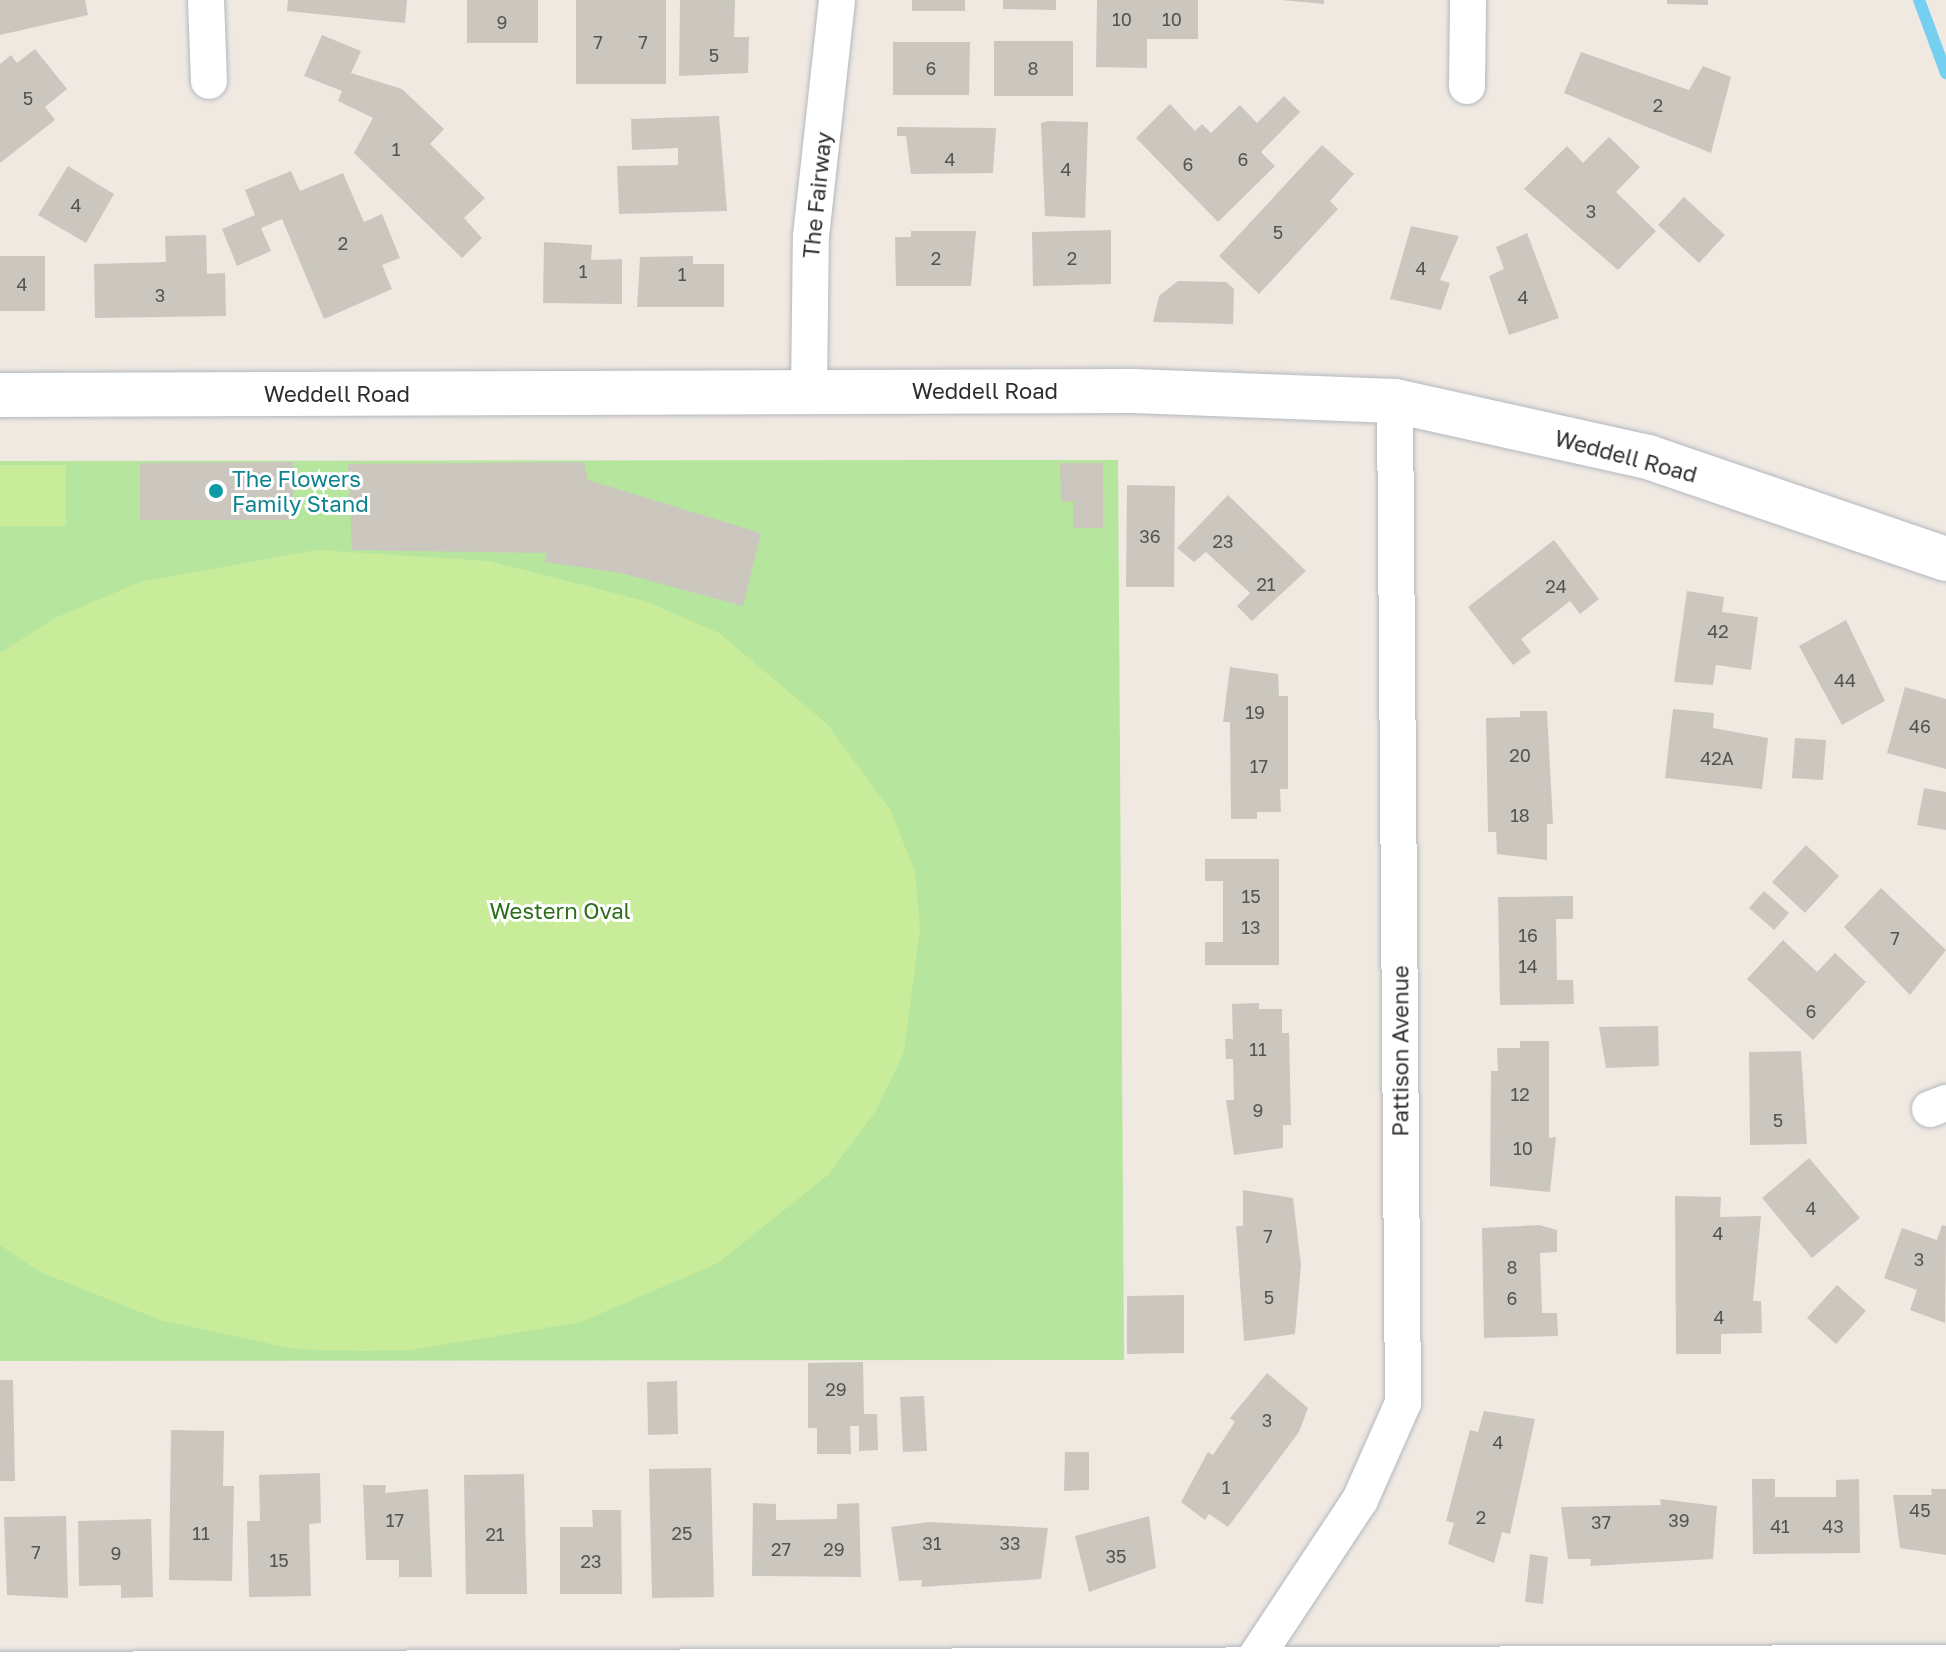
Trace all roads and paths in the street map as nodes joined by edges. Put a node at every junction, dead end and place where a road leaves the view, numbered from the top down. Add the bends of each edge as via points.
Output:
1 (206, 0) edge
2 (837, 0) edge
3 (1468, 0) edge
4 (209, 81) dead end
5 (1467, 86) dead end
6 (809, 391) junction
7 (0, 395) edge
8 (1395, 401) junction
9 (1946, 559) edge
10 (1254, 1660) junction
11 (1946, 1663) edge
12 (0, 1670) edge

1 - 4 street
2 - 6 street, The Fairway via 811,236
3 - 5 street
6 - 7 street, Weddell Road
6 - 8 street, Weddell Road via 1134,391
8 - 9 street, Weddell Road via 1648,457
8 - 10 street, Pattison Avenue via 1403,1403 1360,1500
10 - 11 street
10 - 12 street

